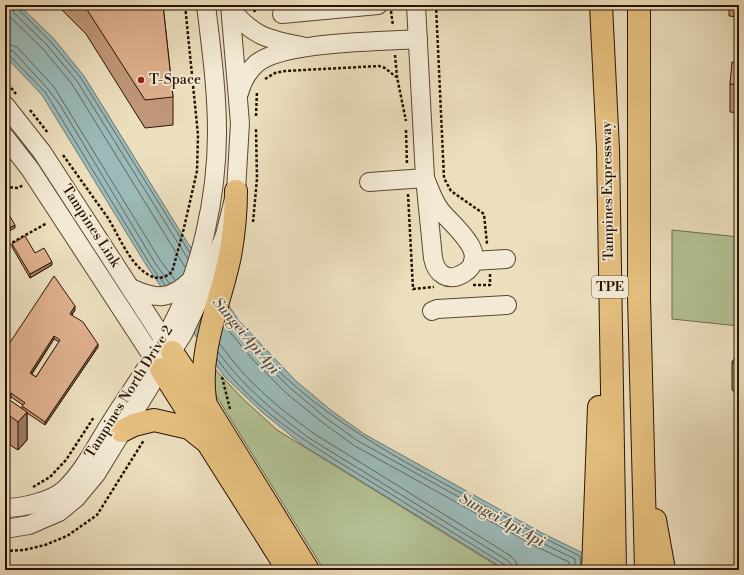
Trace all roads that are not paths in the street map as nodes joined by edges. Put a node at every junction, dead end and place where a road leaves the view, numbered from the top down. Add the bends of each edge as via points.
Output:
1 (206, 5) edge
2 (378, 5) edge
3 (416, 5) edge
4 (601, 5) edge
5 (639, 5) edge
6 (648, 5) edge
7 (230, 6) edge
8 (314, 8) edge
9 (282, 14) dead end
10 (418, 39) junction
11 (307, 47) junction
12 (238, 96) junction
13 (5, 105) edge
14 (5, 109) edge
15 (9, 142) edge
16 (639, 148) junction
17 (425, 178) junction
18 (369, 182) dead end
19 (236, 191) joint
20 (609, 217) junction
21 (218, 274) junction
22 (191, 280) junction
23 (131, 288) junction
24 (507, 305) dead end
25 (432, 311) dead end
26 (168, 345) junction
27 (206, 406) junction
28 (122, 431) junction
29 (208, 443) junction
30 (643, 464) junction
31 (5, 508) edge
32 (5, 529) edge
33 (288, 570) edge
34 (308, 570) edge
35 (593, 570) edge
36 (615, 570) edge
37 (646, 570) edge
38 (664, 570) edge

1 - 22 street, Tampines North Drive 2 via 217,133 213,186
2 - 8 street
3 - 10 street
4 - 20 highway, Tampines Expressway / TPE
5 - 16 highway, TPE
6 - 16 highway
7 - 11 street via 244,25 254,32 288,44
7 - 12 street
8 - 9 street
10 - 11 street
10 - 17 street
11 - 12 street via 268,57 256,64 243,81
12 - 19 street via 240,123
13 - 23 street, Tampines Link via 42,152
14 - 15 street via 17,138
15 - 26 street, Tampines Link via 72,231
16 - 30 highway, TPE
17 - 17 street via 437,205 471,246 474,254 489,260 454,277 438,273 434,267
17 - 18 street
19 - 21 highway via 235,224 230,256
20 - 35 highway
20 - 36 highway, Tampines Expressway / TPE
21 - 26 street, Tampines North Drive 2
21 - 27 highway via 203,363
22 - 23 street via 180,290 162,297 144,294
22 - 26 street, Tampines North Drive 2
23 - 26 street, Tampines Link
24 - 25 street
26 - 27 highway
26 - 28 street, Tampines North Drive 2
26 - 29 highway
26 - 31 street, Tampines North Drive 2 via 64,490 38,502
27 - 34 highway
28 - 29 highway via 154,420 189,428
28 - 32 street, Tampines North Drive 2 via 96,474 76,498 59,512 29,525
29 - 33 highway
30 - 37 highway, TPE
30 - 38 highway

